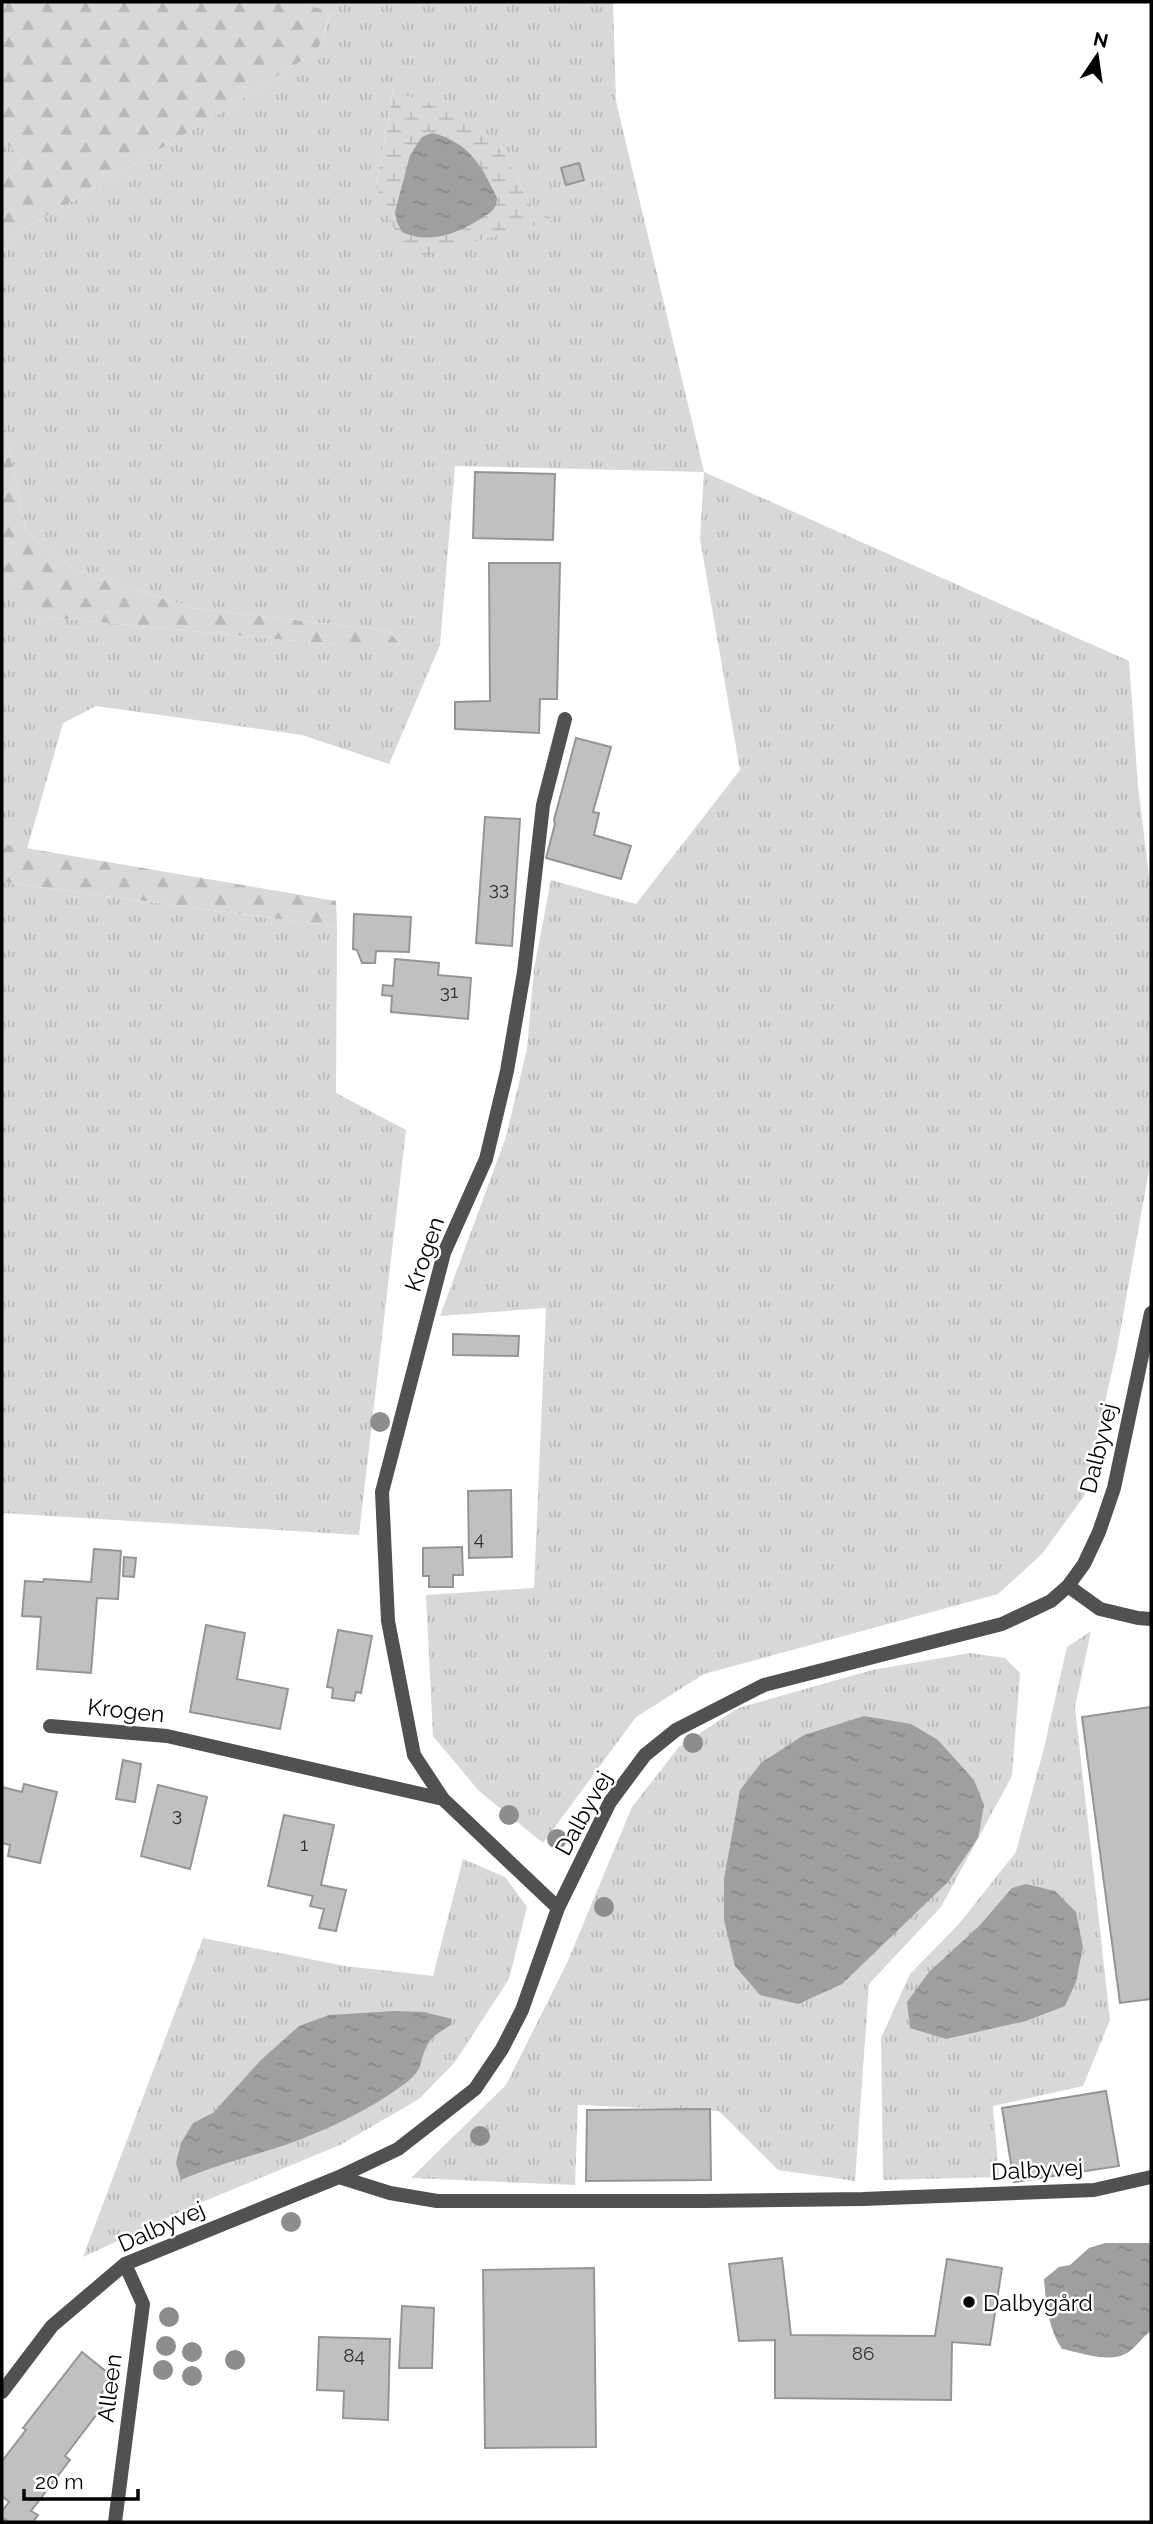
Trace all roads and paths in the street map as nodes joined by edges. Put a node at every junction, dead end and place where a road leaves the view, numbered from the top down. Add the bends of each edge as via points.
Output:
1 (565, 719) dead end
2 (1151, 1313) edge
3 (1068, 1586) junction
4 (1151, 1619) edge
5 (50, 1726) dead end
6 (443, 1799) junction
7 (558, 1908) junction
8 (339, 2177) junction
9 (1151, 2177) edge
10 (125, 2264) junction
11 (2, 2392) edge
12 (115, 2522) edge

1 - 6 street, Krogen via 543,805 507,1071 486,1159 443,1253 382,1492 388,1620 414,1755
2 - 3 street, Dalbyvej via 1114,1488 1084,1564
3 - 4 street via 1100,1609
3 - 7 street, Dalbyvej via 1051,1601 1002,1624 764,1685 676,1730 645,1755 610,1802
5 - 6 street, Krogen via 167,1736
6 - 7 street, Krogen
7 - 8 street, Dalbyvej via 522,2010 475,2089 398,2149
8 - 9 street, Dalbyvej via 437,2201 863,2199 1094,2190
8 - 10 street, Dalbyvej
10 - 11 street, Dalbyvej via 52,2326
10 - 12 street, Alleen via 143,2304

